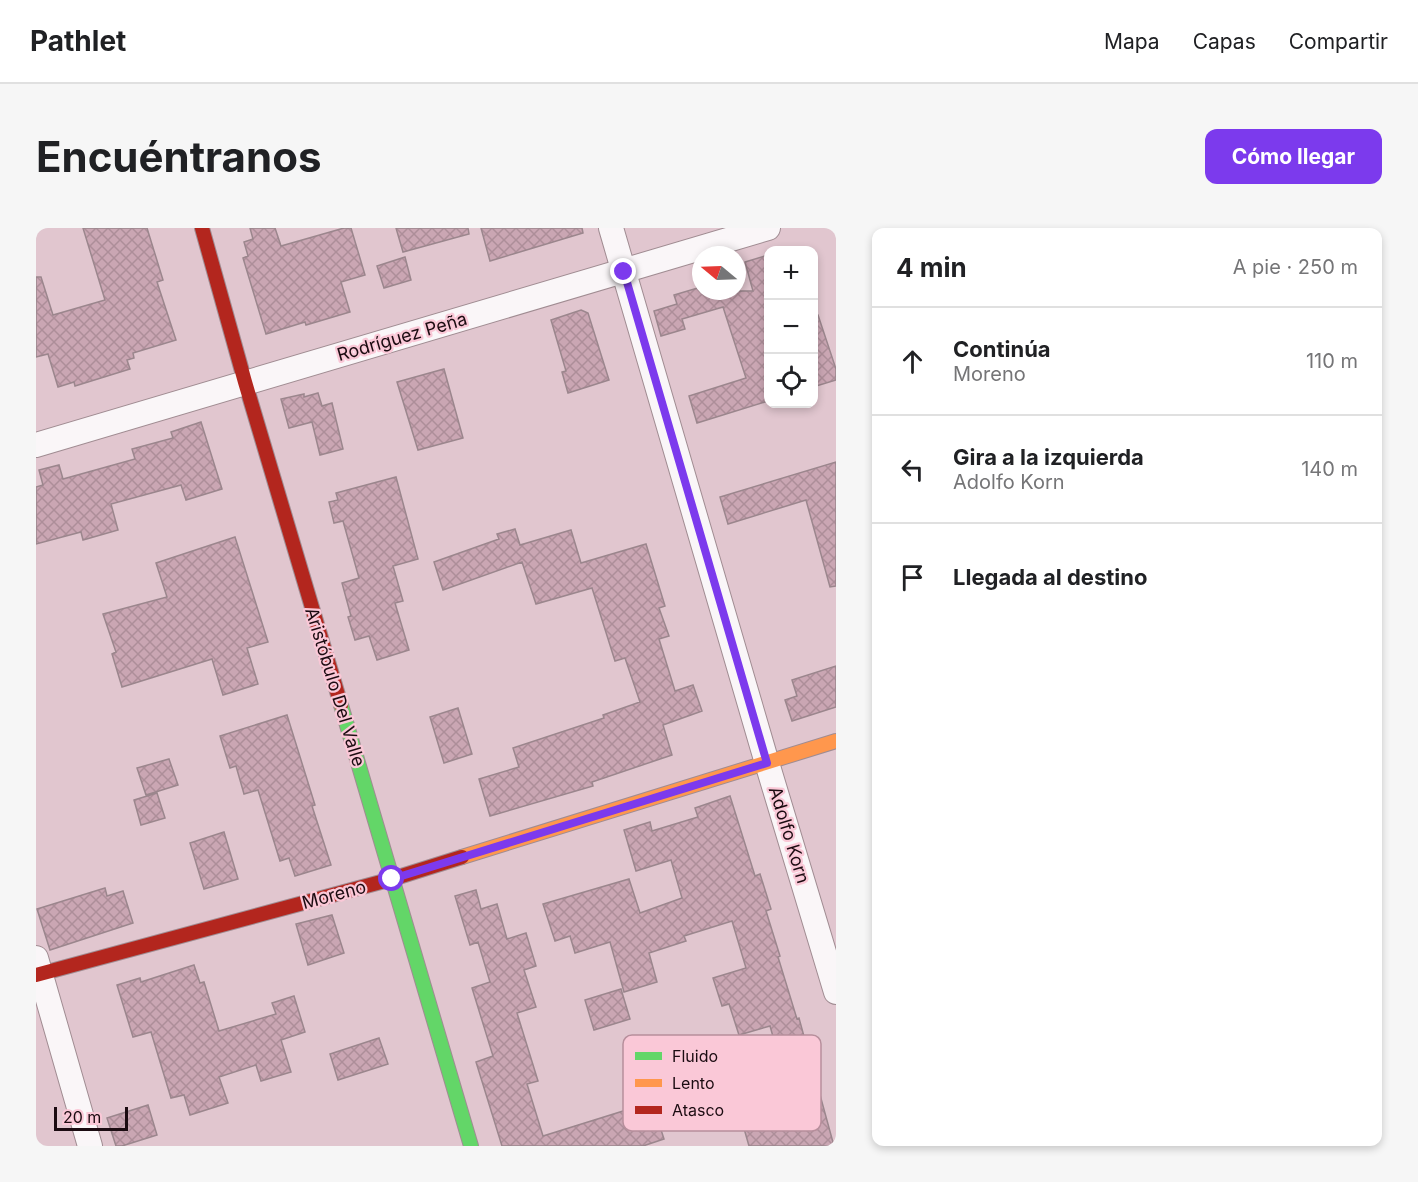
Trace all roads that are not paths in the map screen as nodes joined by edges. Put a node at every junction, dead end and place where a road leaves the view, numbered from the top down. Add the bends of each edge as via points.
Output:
1 (202, 228) edge
2 (611, 228) edge
3 (768, 228) edge
4 (624, 272) junction
5 (244, 382) junction
6 (36, 445) edge
7 (836, 741) edge
8 (767, 763) junction
9 (392, 879) junction
10 (38, 969) edge
11 (836, 992) edge
12 (90, 1146) edge
13 (471, 1146) edge

1 - 5 street, Aristóbulo Del Valle
2 - 4 street, Adolfo Korn
3 - 4 street, Rodríguez Peña
4 - 5 street, Rodríguez Peña
4 - 8 street, Adolfo Korn
5 - 6 street, Rodríguez Peña
5 - 9 street, Aristóbulo Del Valle
7 - 8 street, Moreno
8 - 9 street, Moreno
8 - 11 street, Adolfo Korn
9 - 10 street, Moreno
9 - 13 street, Aristóbulo Del Valle
10 - 12 street

